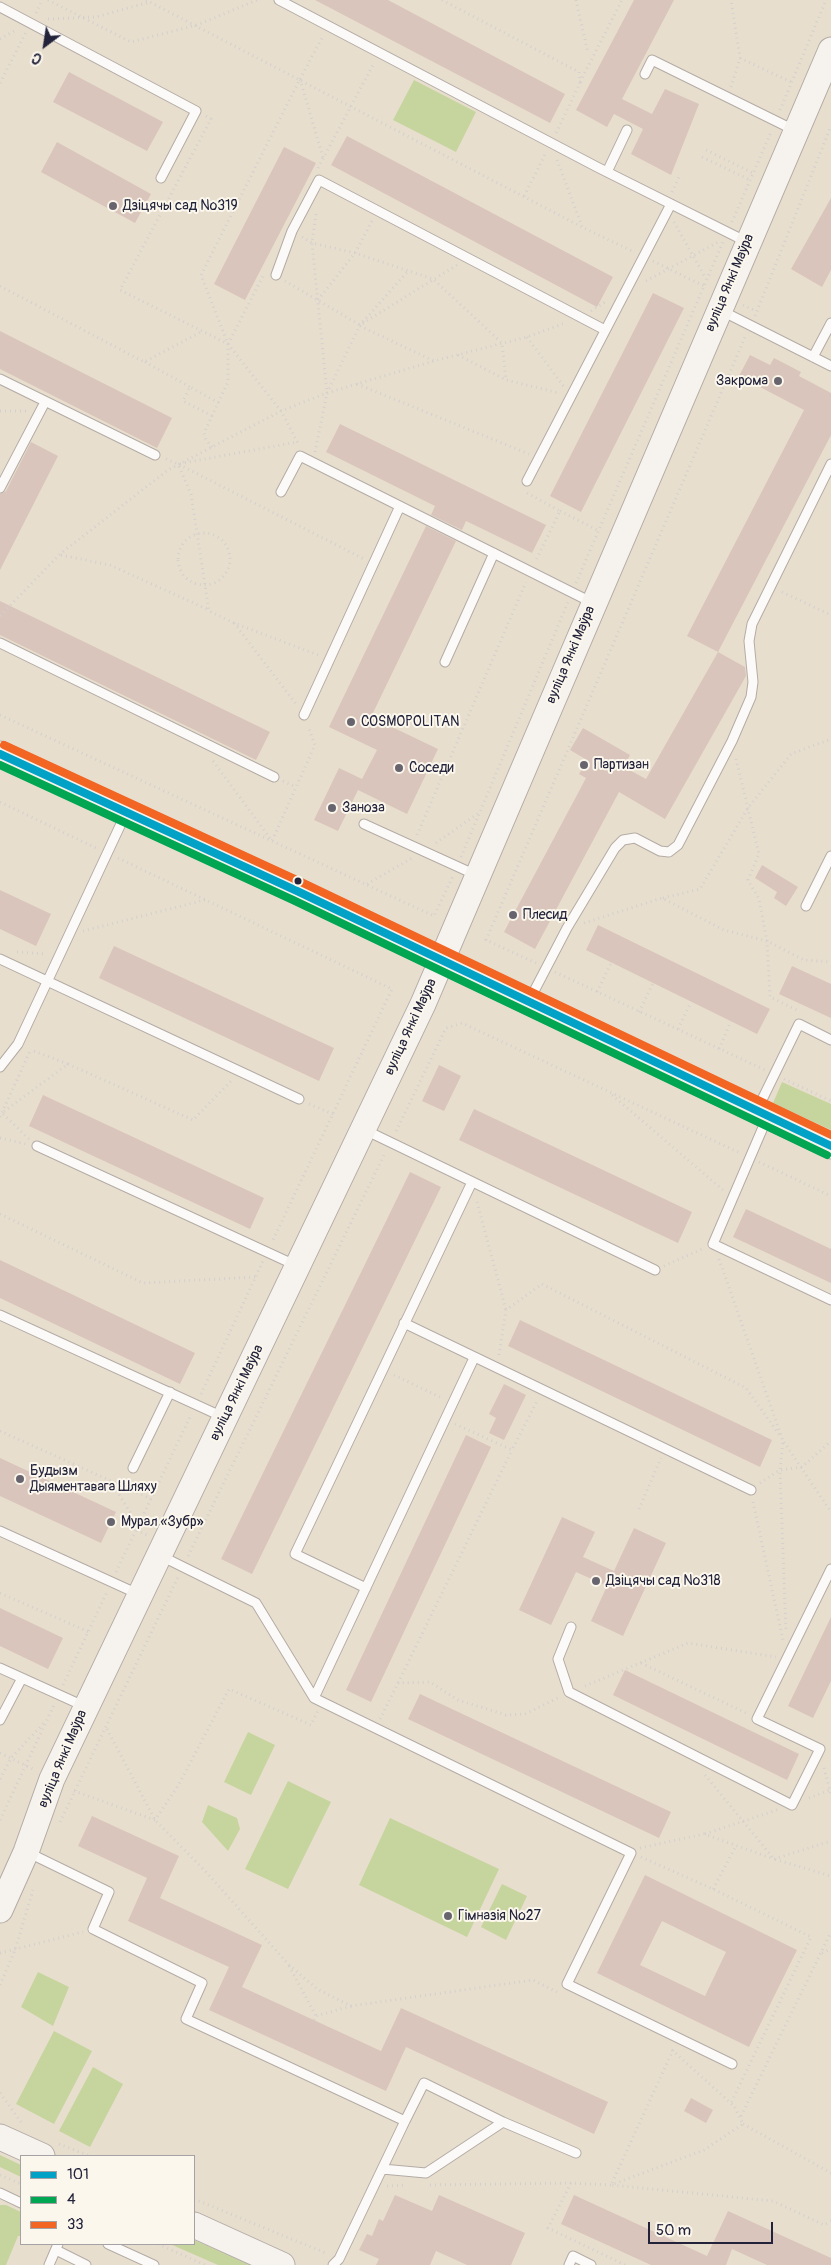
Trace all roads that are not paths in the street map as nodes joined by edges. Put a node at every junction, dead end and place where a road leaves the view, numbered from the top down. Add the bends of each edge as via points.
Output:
1 (279, 0) edge
2 (0, 7) edge
3 (831, 50) edge
4 (645, 74) dead end
5 (786, 126) junction
6 (627, 130) dead end
7 (607, 172) junction
8 (160, 178) dead end
9 (670, 207) junction
10 (738, 237) junction
11 (276, 275) road end
12 (716, 297) junction
13 (831, 323) edge
14 (605, 330) junction
15 (812, 357) junction
16 (831, 366) edge
17 (0, 379) edge
18 (45, 402) junction
19 (159, 456) road end
20 (831, 464) edge
21 (527, 481) road end
22 (0, 488) edge
23 (281, 492) dead end
24 (400, 506) junction
25 (494, 553) junction
26 (583, 597) junction
27 (0, 643) edge
28 (445, 662) dead end
29 (304, 714) road end
30 (0, 754) edge
31 (274, 777) dead end
32 (126, 812) junction
33 (364, 824) dead end
34 (831, 856) edge
35 (468, 871) junction
36 (806, 906) dead end
37 (0, 959) edge
38 (442, 960) junction
39 (46, 981) junction
40 (529, 1002) junction
41 (831, 1040) edge
42 (0, 1067) edge
43 (303, 1101) road end
44 (762, 1114) junction
45 (363, 1129) junction
46 (37, 1146) road end
47 (831, 1146) edge
48 (472, 1182) junction
49 (298, 1266) junction
50 (655, 1270) road end
51 (831, 1300) edge
52 (0, 1316) edge
53 (404, 1323) junction
54 (474, 1358) junction
55 (170, 1392) junction
56 (224, 1418) junction
57 (133, 1468) dead end
58 (751, 1490) road end
59 (0, 1531) edge
60 (159, 1555) junction
61 (831, 1568) edge
62 (366, 1588) junction
63 (140, 1596) junction
64 (572, 1627) dead end
65 (0, 1668) edge
66 (22, 1678) junction
67 (314, 1698) junction
68 (86, 1707) junction
69 (0, 1720) edge
70 (34, 1856) junction
71 (0, 1910) edge
72 (732, 2064) dead end
73 (405, 2121) junction
74 (503, 2122) junction
75 (0, 2137) edge
76 (576, 2153) dead end
77 (40, 2155) edge
78 (382, 2169) junction
79 (0, 2193) edge
80 (20, 2203) edge
81 (195, 2225) edge
82 (110, 2245) edge
83 (57, 2247) edge
84 (336, 2262) edge
85 (49, 2265) edge
86 (86, 2265) edge
87 (154, 2265) edge
88 (282, 2265) edge
89 (568, 2265) edge
90 (591, 2265) edge

1 - 7 lane
2 - 8 lane via 196,111
3 - 5 street, вуліца Янкі Маўра
4 - 5 lane via 652,60
5 - 10 street, вуліца Янкі Маўра
6 - 7 lane
7 - 9 lane
9 - 10 lane
9 - 14 lane
10 - 12 street, вуліца Янкі Маўра
11 - 14 lane via 292,231 319,180
12 - 15 lane via 751,325
12 - 26 street, вуліца Янкі Маўра
13 - 15 lane
14 - 21 lane
15 - 16 lane
17 - 18 lane
18 - 19 lane
18 - 22 lane
20 - 40 lane via 752,624 749,641 753,682 751,697 678,845 670,852 660,851 635,838 623,840 615,848 545,967
23 - 24 lane via 300,456
24 - 25 lane
24 - 29 lane
25 - 26 lane
25 - 28 lane
26 - 35 street, вуліца Янкі Маўра
27 - 31 lane
30 - 32 street
32 - 38 street
32 - 39 lane
33 - 35 lane
34 - 36 lane
35 - 38 street, вуліца Янкі Маўра
37 - 39 lane
38 - 40 street
38 - 45 street, вуліца Янкі Маўра
39 - 42 lane via 18,1044
39 - 43 lane
40 - 44 street
41 - 44 lane via 799,1024 774,1075
44 - 47 street
44 - 51 lane via 750,1157 713,1244
45 - 48 lane
45 - 49 street, вуліца Янкі Маўра
46 - 49 lane
48 - 50 lane
48 - 53 lane
49 - 56 street, вуліца Янкі Маўра
52 - 55 lane
53 - 54 lane
53 - 62 lane via 295,1554
54 - 58 lane
54 - 62 lane
55 - 56 lane
55 - 57 lane
56 - 60 street, вуліца Янкі Маўра
59 - 63 lane
60 - 63 street, вуліца Янкі Маўра
60 - 67 lane via 256,1603
61 - 64 lane via 758,1719 820,1749 792,1805 570,1692 558,1659
62 - 67 lane
63 - 68 street, вуліца Янкі Маўра
65 - 66 lane
66 - 68 lane
66 - 69 lane
67 - 72 lane via 632,1853 567,1984
68 - 70 street, вуліца Янкі Маўра via 52,1779
70 - 71 street, вуліца Янкі Маўра
70 - 73 lane via 109,1892 93,1929 202,1983 186,2019
73 - 74 lane via 424,2083
73 - 78 lane
74 - 76 lane
74 - 78 lane via 426,2173
75 - 77 street
78 - 84 lane
79 - 80 lane
81 - 88 street
82 - 87 lane
83 - 85 lane
83 - 86 lane
89 - 90 lane via 572,2256

